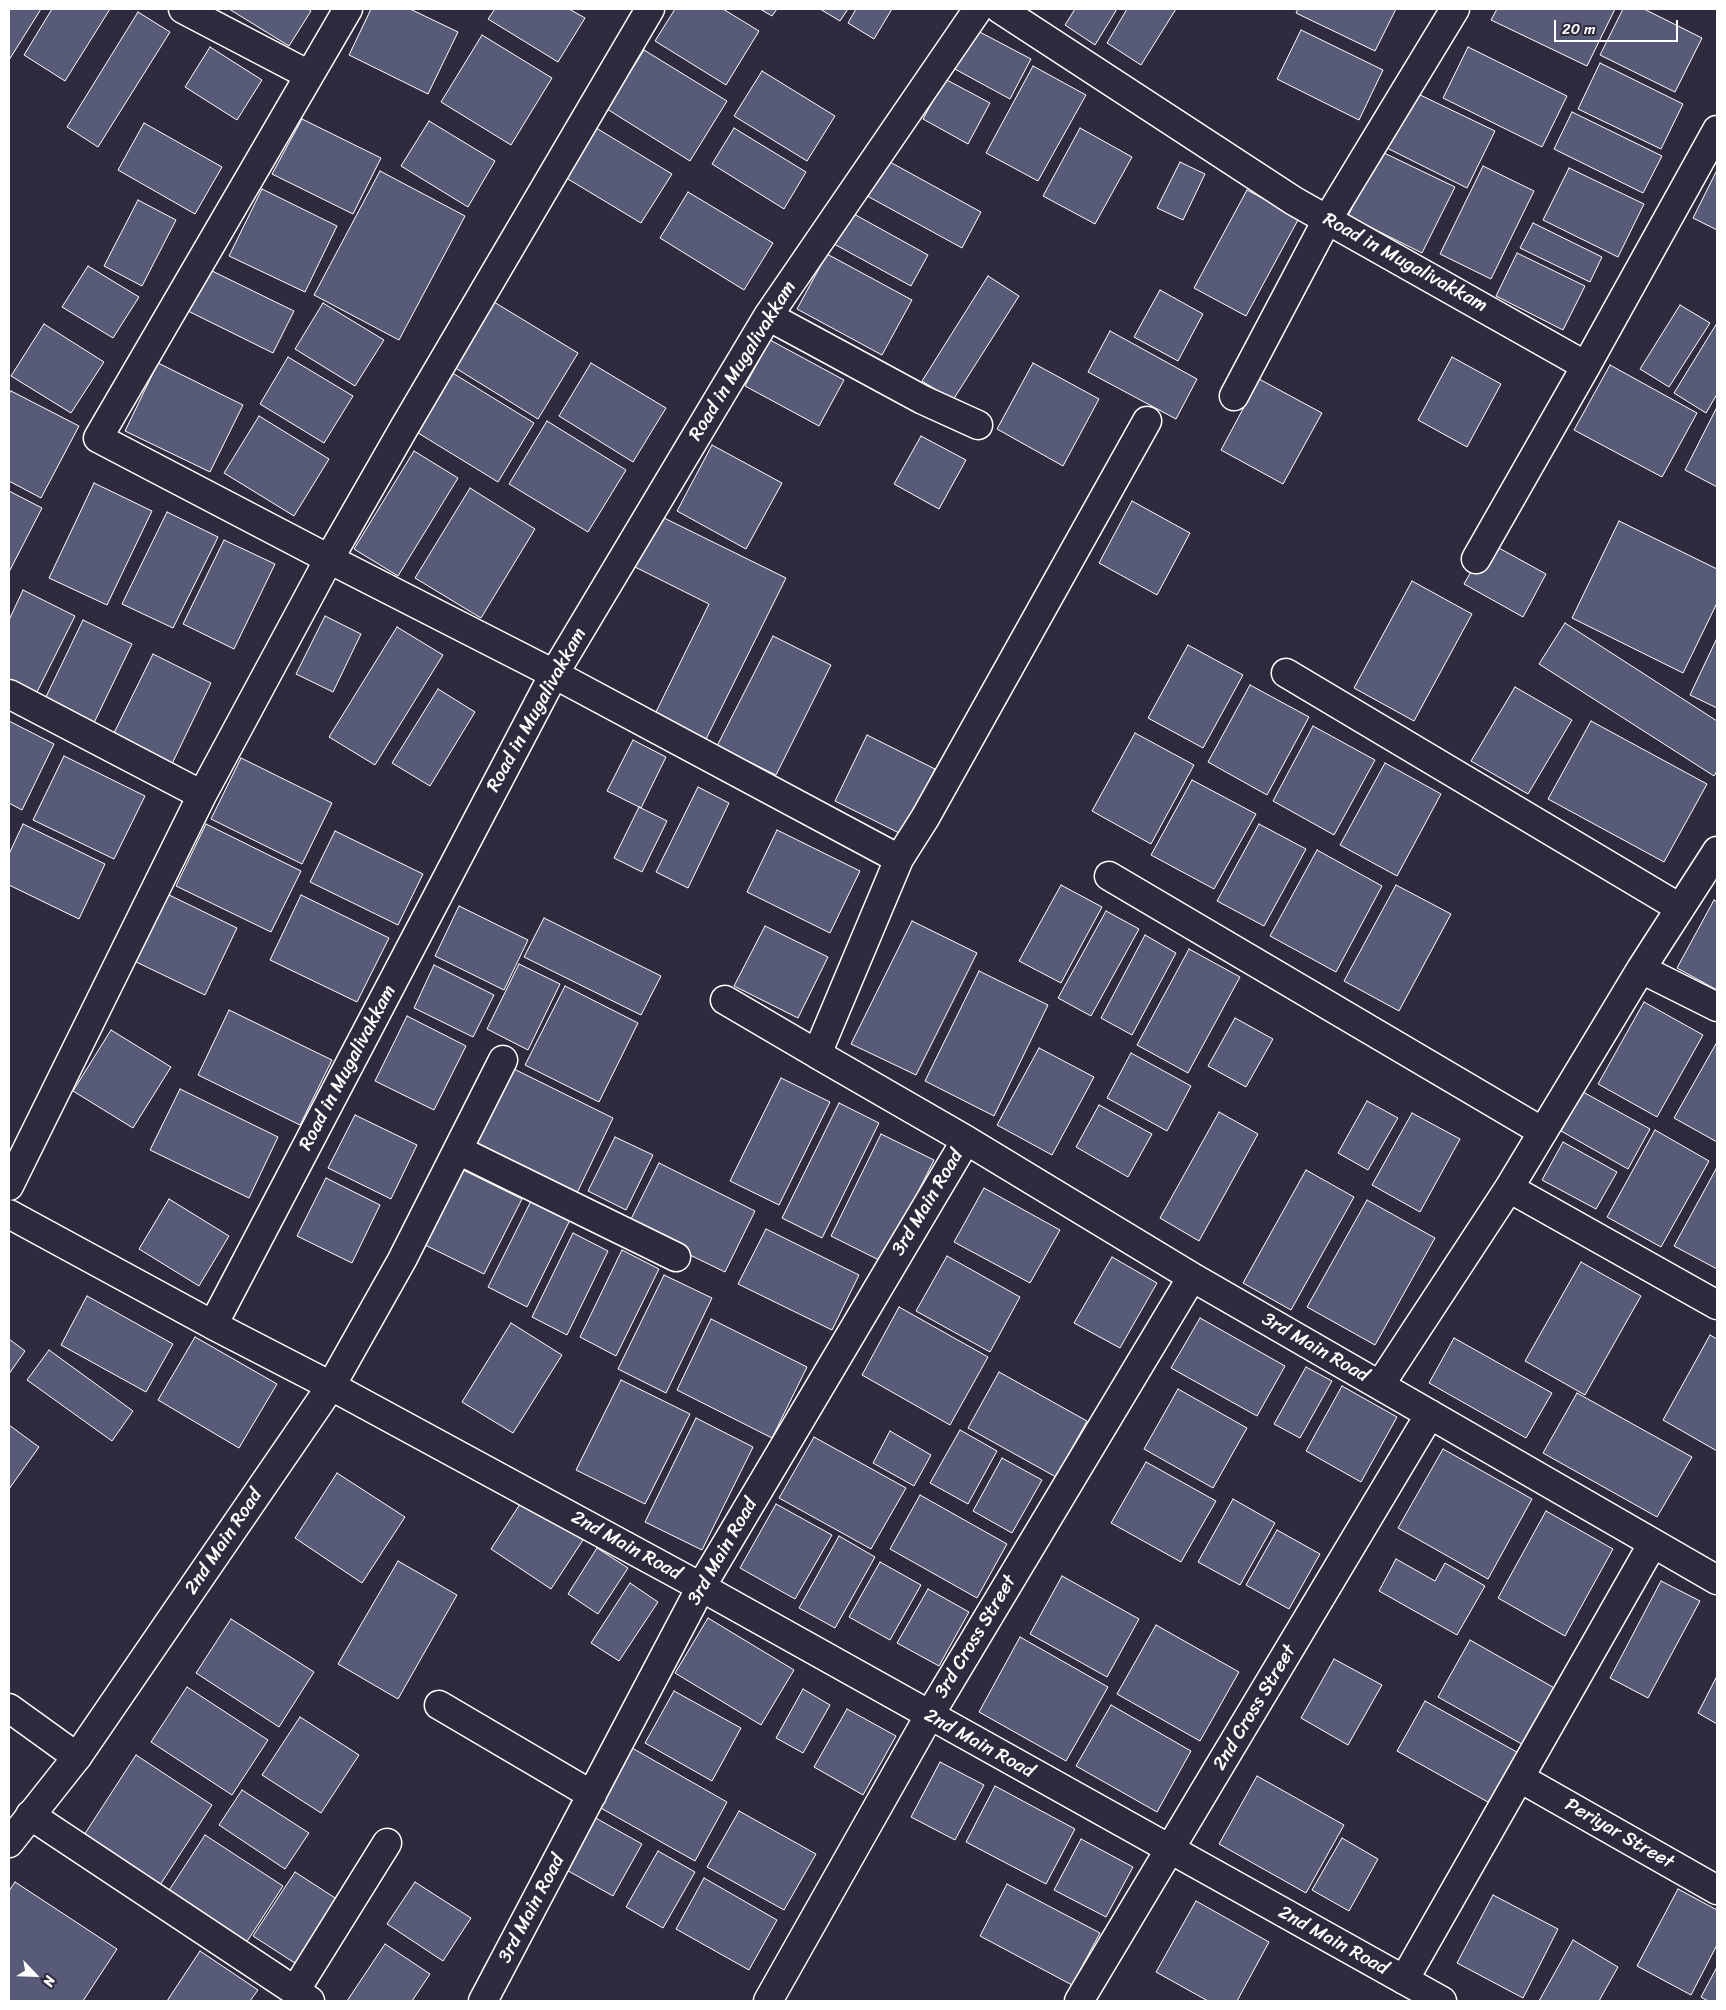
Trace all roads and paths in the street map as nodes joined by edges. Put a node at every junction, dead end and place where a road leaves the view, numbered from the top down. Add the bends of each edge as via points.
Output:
1 (183, 9) edge
2 (348, 9) edge
3 (650, 9) edge
4 (978, 9) edge
5 (1000, 9) edge
6 (1456, 9) edge
7 (309, 75) junction
8 (1717, 130) edge
9 (1327, 220) junction
10 (768, 316) junction
11 (1586, 366) junction
12 (1234, 396) dead end
13 (1147, 421) dead end
14 (978, 425) dead end
15 (328, 559) junction
16 (1476, 559) dead end
17 (1286, 673) dead end
18 (554, 674) junction
19 (9, 694) edge
20 (202, 796) junction
21 (1717, 851) edge
22 (898, 858) junction
23 (1109, 876) dead end
24 (1680, 908) junction
25 (1641, 969) junction
26 (725, 1000) dead end
27 (1717, 1007) edge
28 (817, 1054) junction
29 (503, 1060) dead end
30 (1543, 1132) junction
31 (966, 1140) junction
32 (458, 1150) junction
33 (9, 1186) edge
34 (1509, 1188) junction
35 (9, 1214) edge
36 (676, 1257) dead end
37 (1192, 1276) junction
38 (1717, 1305) edge
39 (213, 1325) junction
40 (1380, 1385) junction
41 (331, 1386) junction
42 (1430, 1414) junction
43 (1653, 1543) junction
44 (1717, 1580) edge
45 (701, 1587) junction
46 (439, 1705) dead end
47 (9, 1708) edge
48 (929, 1716) junction
49 (76, 1757) junction
50 (1520, 1778) junction
51 (592, 1795) junction
52 (30, 1815) junction
53 (387, 1842) dead end
54 (9, 1843) edge
55 (1170, 1849) junction
56 (1717, 1890) edge
57 (1404, 1980) junction
58 (302, 1996) edge
59 (483, 2001) edge
60 (768, 2001) edge
61 (1079, 2001) edge
62 (1442, 2001) edge

1 - 7 street
2 - 7 street
3 - 15 street
4 - 10 street, Road in Mugalivakkam
5 - 9 street, Road in Mugalivakkam
6 - 9 street
7 - 15 street via 98,438
8 - 11 street
9 - 11 street, Road in Mugalivakkam
9 - 12 street
10 - 14 street via 923,400
10 - 18 street, Road in Mugalivakkam
11 - 16 street
13 - 22 street via 925,818
15 - 18 street
15 - 20 street
17 - 24 street
18 - 22 street
18 - 39 street, Road in Mugalivakkam
19 - 20 street
20 - 33 street
21 - 24 street
22 - 28 street
23 - 30 street
24 - 25 street
25 - 27 street
25 - 30 street
26 - 28 street
28 - 31 street
29 - 32 street
30 - 34 street
31 - 37 street, 3rd Main Road
31 - 45 street, 3rd Main Road
32 - 36 street
32 - 41 street via 402,1260
34 - 38 street
34 - 40 street
35 - 39 street
37 - 40 street, 3rd Main Road
37 - 48 street, 3rd Cross Street
39 - 41 street
40 - 42 street, 3rd Main Road
41 - 45 street, 2nd Main Road
41 - 49 street, 2nd Main Road
42 - 43 street, 3rd Main Road
42 - 55 street, 2nd Cross Street
43 - 44 street, 3rd Main Road
43 - 50 street
45 - 48 street, 2nd Main Road
45 - 51 street, 3rd Main Road
46 - 51 street
47 - 49 street
48 - 55 street, 2nd Main Road
48 - 60 street, 3rd Cross Street
49 - 52 street, 2nd Main Road
50 - 56 street, Periyar Street
50 - 57 street
51 - 59 street, 3rd Main Road
52 - 54 street, 2nd Main Road
52 - 58 street
53 - 58 street
55 - 57 street, 2nd Main Road
55 - 61 street, 2nd Cross Street
57 - 62 street, 2nd Main Road

